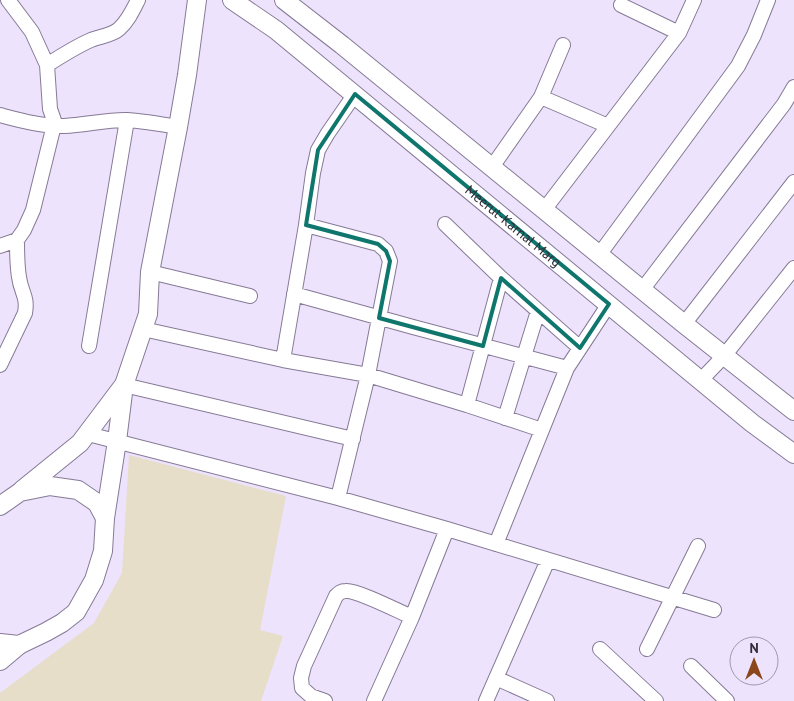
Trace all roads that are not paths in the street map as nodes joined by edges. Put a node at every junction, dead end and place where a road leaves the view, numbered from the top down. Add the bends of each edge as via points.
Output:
1 (8, 0) edge
2 (138, 0) edge
3 (197, 0) edge
4 (232, 0) edge
5 (694, 0) edge
6 (768, 0) edge
7 (288, 3) edge
8 (621, 5) dead end
9 (276, 30) junction
10 (679, 33) junction
11 (563, 45) dead end
12 (47, 65) junction
13 (794, 87) edge
14 (355, 94) junction
15 (541, 97) junction
16 (0, 115) edge
17 (126, 120) junction
18 (55, 126) junction
19 (608, 126) junction
20 (178, 127) junction
21 (492, 167) junction
22 (794, 182) edge
23 (544, 210) junction
24 (445, 224) dead end
25 (306, 225) junction
26 (17, 240) junction
27 (0, 246) edge
28 (599, 255) junction
29 (794, 268) edge
30 (150, 272) junction
31 (501, 278) junction
32 (642, 290) junction
33 (294, 294) junction
34 (250, 296) dead end
35 (609, 304) junction
36 (538, 311) junction
37 (379, 318) junction
38 (684, 324) junction
39 (143, 329) junction
40 (89, 346) dead end
41 (483, 346) junction
42 (580, 348) junction
43 (724, 356) junction
44 (524, 357) junction
45 (283, 360) junction
46 (0, 365) edge
47 (567, 368) junction
48 (368, 375) junction
49 (701, 380) junction
50 (124, 385) junction
51 (467, 405) junction
52 (793, 407) edge
53 (505, 418) junction
54 (542, 430) junction
55 (88, 434) junction
56 (353, 440) junction
57 (117, 441) junction
58 (794, 454) edge
59 (20, 492) junction
60 (338, 498) junction
61 (0, 506) edge
62 (105, 518) junction
63 (448, 529) junction
64 (496, 544) junction
65 (698, 546) dead end
66 (548, 560) junction
67 (673, 598) junction
68 (714, 610) dead end
69 (412, 617) junction
70 (0, 643) edge
71 (18, 645) junction
72 (600, 649) dead end
73 (647, 649) dead end
74 (0, 661) edge
75 (691, 666) dead end
76 (496, 678) junction
77 (326, 701) edge
78 (374, 701) edge
79 (486, 701) edge
80 (548, 701) edge
81 (656, 701) edge
82 (727, 701) edge

1 - 12 street via 32,32
2 - 12 street via 129,18 114,33 75,48
3 - 20 street
4 - 9 street, Meerut-Karnal Marg
5 - 10 street
6 - 28 street via 738,66
7 - 9 street
7 - 21 street
8 - 10 street
9 - 14 street, Meerut-Karnal Marg
10 - 19 street
11 - 15 street
12 - 18 street via 50,110
13 - 32 street
14 - 25 street via 318,150
14 - 35 street, Meerut-Karnal Marg
15 - 19 street
15 - 21 street
16 - 18 street
17 - 18 street
17 - 20 street
17 - 40 street
18 - 26 street via 33,210
19 - 23 street
20 - 30 street
21 - 23 street
22 - 38 street
23 - 28 street
24 - 31 street
25 - 33 street
25 - 37 street via 378,244 386,251 390,261
26 - 27 street
26 - 46 street via 18,277 26,299 25,313
28 - 32 street
29 - 43 street
30 - 34 street
30 - 39 street via 148,314
31 - 36 street
31 - 41 street
32 - 38 street
33 - 37 street
33 - 45 street
35 - 42 street
35 - 49 street, Meerut-Karnal Marg
36 - 42 street
36 - 44 street
37 - 41 street
37 - 48 street
38 - 43 street
39 - 45 street
39 - 50 street
41 - 44 street
41 - 51 street
42 - 47 street
43 - 49 street
43 - 52 street
44 - 47 street
44 - 53 street
45 - 48 street
47 - 54 street
48 - 51 street
48 - 56 street
49 - 58 street, Meerut-Karnal Marg
50 - 55 street
50 - 56 street
50 - 57 street
51 - 53 street
53 - 54 street
54 - 64 street
55 - 57 street
55 - 59 street
56 - 60 street
57 - 60 street
57 - 62 street
59 - 61 street
59 - 62 street via 50,486 78,490 97,503
60 - 63 street
62 - 71 street via 103,551 94,580 76,612 62,623
63 - 64 street
63 - 69 street
64 - 66 street
65 - 67 street
66 - 67 street
66 - 76 street
67 - 68 street
67 - 73 street
69 - 77 street via 358,593 339,592 301,678 302,688 311,696
69 - 78 street
70 - 71 street
71 - 74 street
72 - 81 street
75 - 82 street
76 - 79 street
76 - 80 street

